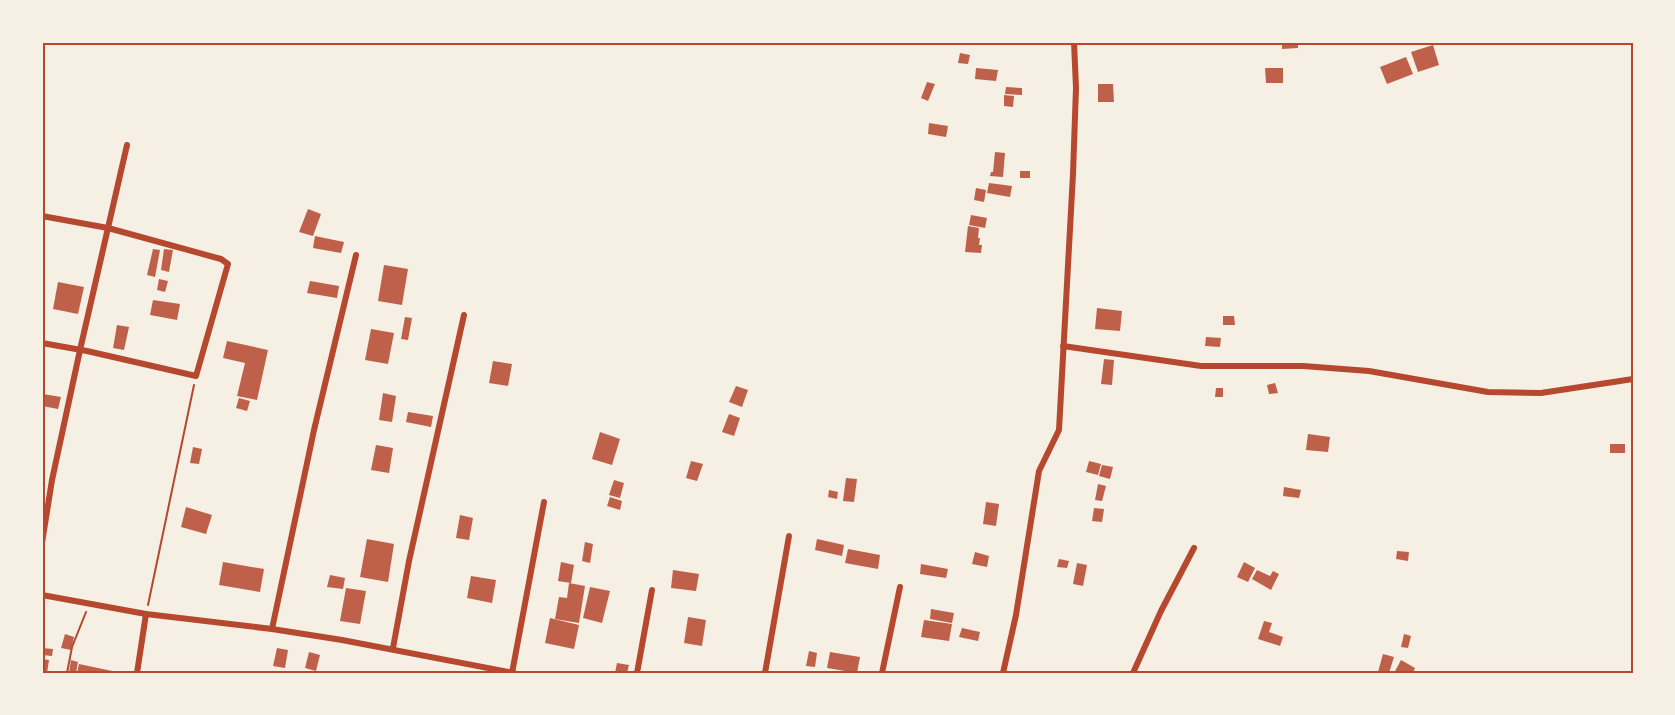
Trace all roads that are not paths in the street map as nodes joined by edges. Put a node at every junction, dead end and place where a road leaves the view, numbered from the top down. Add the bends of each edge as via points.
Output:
1 (1074, 42) edge
2 (127, 145) dead end
3 (42, 216) edge
4 (108, 228) junction
5 (356, 255) dead end
6 (464, 315) dead end
7 (42, 343) edge
8 (1063, 346) junction
9 (80, 350) junction
10 (1633, 379) edge
11 (544, 502) dead end
12 (789, 536) dead end
13 (42, 543) edge
14 (1194, 548) dead end
15 (900, 587) dead end
16 (652, 590) dead end
17 (42, 595) edge
18 (146, 614) junction
19 (272, 629) junction
20 (393, 648) junction
21 (137, 673) edge
22 (513, 673) edge
23 (638, 673) edge
24 (765, 673) edge
25 (882, 673) edge
26 (1004, 673) edge
27 (1133, 673) edge

1 - 8 street via 1076,88
2 - 4 street
3 - 4 street
4 - 9 street
4 - 9 street via 221,259 228,264 228,270 196,376
5 - 19 street
6 - 20 street
7 - 9 street
8 - 10 street via 1202,366 1303,366 1369,371 1488,392 1541,393
8 - 26 street via 1059,430 1039,471
9 - 13 street
11 - 22 street
12 - 24 street
14 - 27 street
15 - 25 street
16 - 23 street
17 - 18 street
18 - 19 street
18 - 21 street
19 - 20 street
20 - 22 street

